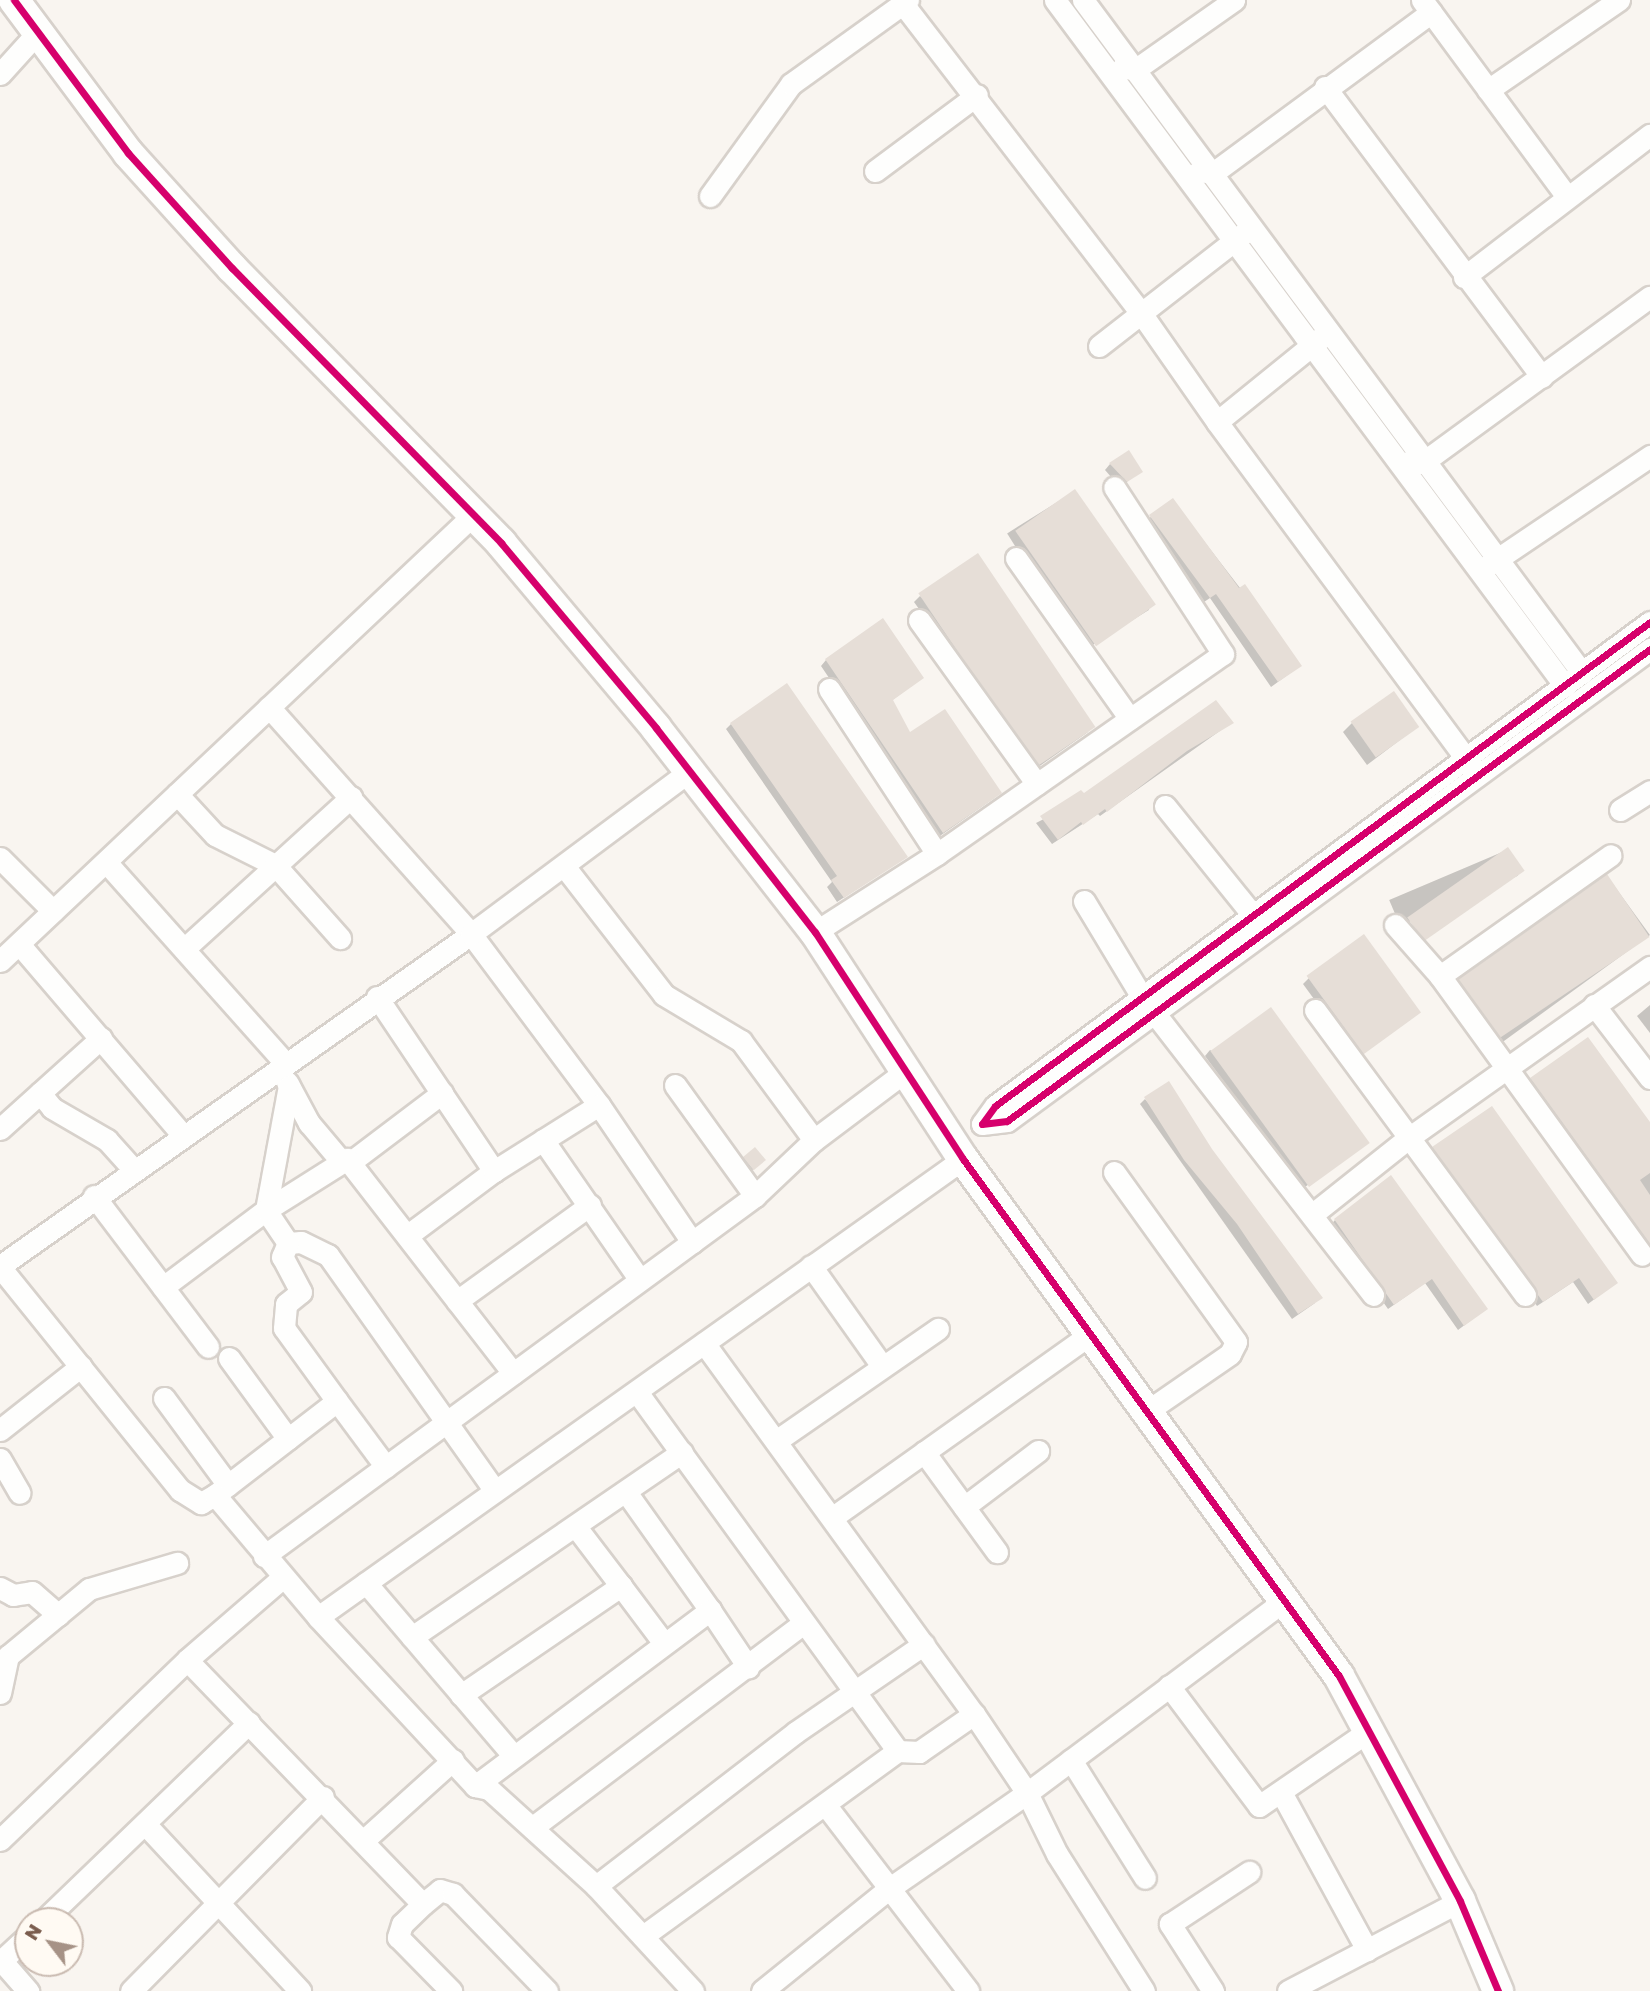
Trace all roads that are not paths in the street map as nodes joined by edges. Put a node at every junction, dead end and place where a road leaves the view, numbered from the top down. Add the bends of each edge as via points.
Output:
1 (1055, 0) edge
2 (1083, 0) edge
3 (1234, 0) edge
4 (1619, 0) edge
5 (906, 2) edge
6 (22, 3) edge
7 (1426, 6) edge
8 (1589, 8) edge
9 (38, 32) junction
10 (1106, 68) junction
11 (1136, 69) junction
12 (0, 74) edge
13 (1325, 88) junction
14 (1488, 90) junction
15 (977, 95) junction
16 (1650, 135) edge
17 (1180, 168) junction
18 (876, 171) dead end
19 (1213, 173) junction
20 (710, 196) dead end
21 (1567, 197) junction
22 (1242, 234) junction
23 (1464, 277) junction
24 (1650, 296) edge
25 (1141, 313) junction
26 (1320, 339) junction
27 (1099, 346) dead end
28 (1542, 377) junction
29 (1217, 422) junction
30 (1650, 456) edge
31 (1399, 462) junction
32 (1422, 463) junction
33 (1114, 487) dead end
34 (473, 515) junction
35 (1016, 558) dead end
36 (1497, 559) junction
37 (1480, 572) junction
38 (919, 620) dead end
39 (1650, 622) edge
40 (1650, 649) edge
41 (1577, 683) junction
42 (829, 690) dead end
43 (269, 708) junction
44 (1130, 719) junction
45 (1472, 768) junction
46 (690, 771) junction
47 (1037, 784) junction
48 (1650, 791) edge
49 (177, 794) junction
50 (351, 797) junction
51 (1165, 806) dead end
52 (1620, 810) dead end
53 (937, 853) junction
54 (1611, 855) dead end
55 (0, 858) edge
56 (106, 862) junction
57 (275, 865) junction
58 (564, 866) junction
59 (1083, 901) dead end
60 (54, 911) junction
61 (1259, 923) junction
62 (1395, 925) dead end
63 (816, 932) junction
64 (471, 934) junction
65 (340, 938) dead end
66 (19, 944) junction
67 (184, 948) junction
68 (0, 961) edge
69 (1650, 967) edge
70 (1440, 976) junction
71 (377, 997) junction
72 (1142, 997) junction
73 (1594, 1005) junction
74 (1315, 1010) dead end
75 (1158, 1014) junction
76 (101, 1038) junction
77 (281, 1064) junction
78 (1506, 1069) junction
79 (906, 1071) junction
80 (1650, 1078) edge
81 (675, 1085) dead end
82 (289, 1086) junction
83 (40, 1093) junction
84 (442, 1093) junction
85 (599, 1105) junction
86 (982, 1124) junction
87 (0, 1129) edge
88 (182, 1134) junction
89 (1407, 1139) junction
90 (543, 1140) junction
91 (814, 1140) junction
92 (957, 1150) junction
93 (346, 1161) junction
94 (133, 1168) junction
95 (495, 1171) junction
96 (1114, 1172) dead end
97 (94, 1196) junction
98 (755, 1196) junction
99 (590, 1205) junction
100 (266, 1210) junction
101 (1314, 1213) junction
102 (408, 1235) junction
103 (692, 1242) junction
104 (288, 1243) junction
105 (1642, 1255) dead end
106 (0, 1266) edge
107 (811, 1266) junction
108 (640, 1280) junction
109 (163, 1287) junction
110 (1373, 1295) dead end
111 (1525, 1295) dead end
112 (457, 1301) junction
113 (938, 1329) dead end
114 (1089, 1335) junction
115 (704, 1343) junction
116 (208, 1347) dead end
117 (229, 1358) dead end
118 (80, 1366) junction
119 (882, 1366) junction
120 (513, 1373) junction
121 (637, 1392) junction
122 (164, 1398) dead end
123 (337, 1401) junction
124 (1146, 1412) junction
125 (447, 1421) junction
126 (0, 1430) edge
127 (288, 1439) junction
128 (776, 1441) junction
129 (1038, 1451) dead end
130 (682, 1452) junction
131 (924, 1452) junction
132 (0, 1459) edge
133 (386, 1466) junction
134 (221, 1490) junction
135 (495, 1491) junction
136 (626, 1492) junction
137 (20, 1493) dead end
138 (964, 1507) junction
139 (833, 1517) junction
140 (576, 1527) junction
141 (997, 1552) dead end
142 (264, 1556) junction
143 (177, 1563) dead end
144 (282, 1577) junction
145 (366, 1583) junction
146 (621, 1586) junction
147 (0, 1588) edge
148 (1286, 1599) junction
149 (710, 1610) junction
150 (58, 1615) junction
151 (318, 1617) junction
152 (804, 1623) junction
153 (412, 1637) junction
154 (663, 1642) junction
155 (924, 1644) junction
156 (187, 1660) junction
157 (748, 1667) junction
158 (1169, 1686) junction
159 (854, 1691) junction
160 (0, 1693) edge
161 (461, 1695) junction
162 (974, 1714) junction
163 (249, 1723) junction
164 (1370, 1730) junction
165 (898, 1751) junction
166 (512, 1754) junction
167 (453, 1760) junction
168 (1071, 1760) junction
169 (475, 1786) junction
170 (1027, 1793) junction
171 (1282, 1794) junction
172 (323, 1797) junction
173 (827, 1807) junction
174 (145, 1824) junction
175 (533, 1827) junction
176 (0, 1840) edge
177 (363, 1841) junction
178 (1249, 1871) dead end
179 (1145, 1878) dead end
180 (596, 1886) junction
181 (887, 1890) junction
182 (1460, 1901) junction
183 (218, 1902) junction
184 (423, 1904) junction
185 (58, 1907) edge
186 (643, 1936) junction
187 (14, 1949) edge
188 (1367, 1950) junction
189 (1, 1961) edge
190 (1323, 1983) edge
191 (27, 1991) edge
192 (131, 1991) edge
193 (300, 1991) edge
194 (450, 1991) edge
195 (547, 1991) edge
196 (693, 1991) edge
197 (762, 1991) edge
198 (968, 1991) edge
199 (1144, 1991) edge
200 (1213, 1991) edge
201 (1288, 1991) edge
202 (1497, 1991) edge

1 - 10 street
2 - 11 street
3 - 11 street
4 - 8 street
5 - 15 street
5 - 20 street via 791,84
6 - 9 street
7 - 13 street
7 - 14 street
8 - 14 street
9 - 12 street
9 - 34 street via 128,153 232,268
10 - 11 street
10 - 17 street
11 - 19 street
13 - 19 street
13 - 23 street
14 - 21 street
15 - 18 street
15 - 25 street
16 - 21 street
17 - 19 street
17 - 22 street
19 - 22 street
21 - 23 street
22 - 25 street
22 - 26 street
23 - 28 street
24 - 28 street
25 - 27 street
25 - 29 street
26 - 29 street
26 - 31 street
26 - 32 street
28 - 32 street
29 - 45 street
30 - 36 street
31 - 32 street
31 - 37 street
32 - 36 street
33 - 44 street via 1223,654
34 - 43 street
34 - 46 street
35 - 44 street
36 - 37 street
36 - 41 street
37 - 41 street
38 - 47 street
39 - 41 street
40 - 41 street
41 - 45 street
42 - 53 street
43 - 49 street
43 - 50 street
44 - 47 street
45 - 61 street
46 - 58 street
46 - 63 street
47 - 53 street
48 - 52 street
49 - 56 street
49 - 57 street via 215,835
50 - 57 street
50 - 64 street
51 - 61 street
53 - 63 street
54 - 70 street
55 - 60 street
56 - 60 street
56 - 67 street
57 - 65 street
57 - 67 street
58 - 64 street
58 - 91 street via 664,995 741,1041
59 - 72 street
60 - 66 street
61 - 72 street
61 - 75 street
62 - 70 street
63 - 79 street
64 - 71 street
64 - 85 street
66 - 68 street
66 - 76 street
67 - 77 street
69 - 73 street
70 - 78 street
71 - 77 street
71 - 84 street
72 - 75 street
72 - 86 street via 995,1106
73 - 78 street
73 - 80 street
74 - 89 street
75 - 86 street via 1007,1121
75 - 101 street
76 - 83 street
76 - 88 street
77 - 82 street
77 - 88 street
78 - 89 street
78 - 105 street
79 - 91 street
79 - 92 street
81 - 98 street
82 - 93 street via 309,1123
82 - 100 street
83 - 87 street
83 - 94 street via 52,1108 107,1140
84 - 93 street
84 - 95 street
85 - 90 street
85 - 103 street
86 - 92 street
88 - 94 street
89 - 101 street
89 - 111 street
90 - 95 street
90 - 99 street
91 - 98 street
92 - 107 street
92 - 114 street
93 - 100 street
93 - 102 street
94 - 97 street
95 - 102 street
96 - 124 street via 1236,1342 1230,1354
97 - 106 street
97 - 109 street
98 - 103 street
99 - 108 street
99 - 112 street
100 - 104 street
100 - 109 street
101 - 110 street
102 - 112 street
103 - 108 street
104 - 123 street via 282,1257 301,1292 286,1304 284,1328
104 - 125 street via 301,1242 328,1255
106 - 118 street
107 - 115 street
107 - 119 street
108 - 120 street
109 - 116 street
112 - 120 street
113 - 119 street
114 - 124 street
114 - 131 street
115 - 121 street
115 - 128 street
117 - 127 street
118 - 126 street
118 - 134 street via 180,1490 201,1503
119 - 128 street
120 - 125 street
121 - 130 street
121 - 135 street
122 - 134 street
123 - 127 street
123 - 133 street
124 - 148 street
125 - 133 street
125 - 135 street
127 - 134 street
128 - 139 street
129 - 138 street
130 - 136 street
130 - 152 street
131 - 138 street
131 - 139 street
132 - 137 street
133 - 142 street
134 - 142 street
135 - 145 street
136 - 140 street
136 - 149 street
138 - 141 street
139 - 155 street
140 - 146 street
140 - 153 street
142 - 144 street
143 - 150 street via 89,1589
144 - 151 street
144 - 156 street
145 - 151 street
145 - 153 street
146 - 154 street
146 - 161 street
147 - 150 street via 13,1595 32,1592
148 - 158 street
148 - 164 street
149 - 154 street
149 - 157 street
150 - 160 street via 8,1656
151 - 167 street
152 - 157 street
152 - 159 street
153 - 161 street
154 - 166 street
155 - 159 street
155 - 162 street
156 - 163 street
156 - 176 street
157 - 175 street
158 - 168 street
158 - 171 street via 1256,1804 1262,1807
159 - 165 street
159 - 180 street
161 - 166 street
162 - 165 street via 919,1752
162 - 170 street
163 - 172 street
163 - 174 street
164 - 171 street
164 - 182 street
165 - 173 street
166 - 169 street
167 - 169 street
167 - 177 street
168 - 170 street
168 - 179 street
169 - 175 street via 489,1789
170 - 181 street
170 - 199 street via 1057,1854
171 - 188 street
172 - 177 street
172 - 183 street
173 - 181 street
173 - 186 street
174 - 183 street
174 - 185 street
175 - 180 street
177 - 184 street
178 - 200 street via 1170,1924
180 - 186 street
181 - 197 street
181 - 198 street
182 - 188 street
182 - 202 street
183 - 192 street
183 - 193 street
184 - 194 street via 402,1924 398,1937
184 - 195 street via 440,1890 453,1894
186 - 196 street
187 - 189 street
188 - 190 street
189 - 191 street
190 - 201 street

